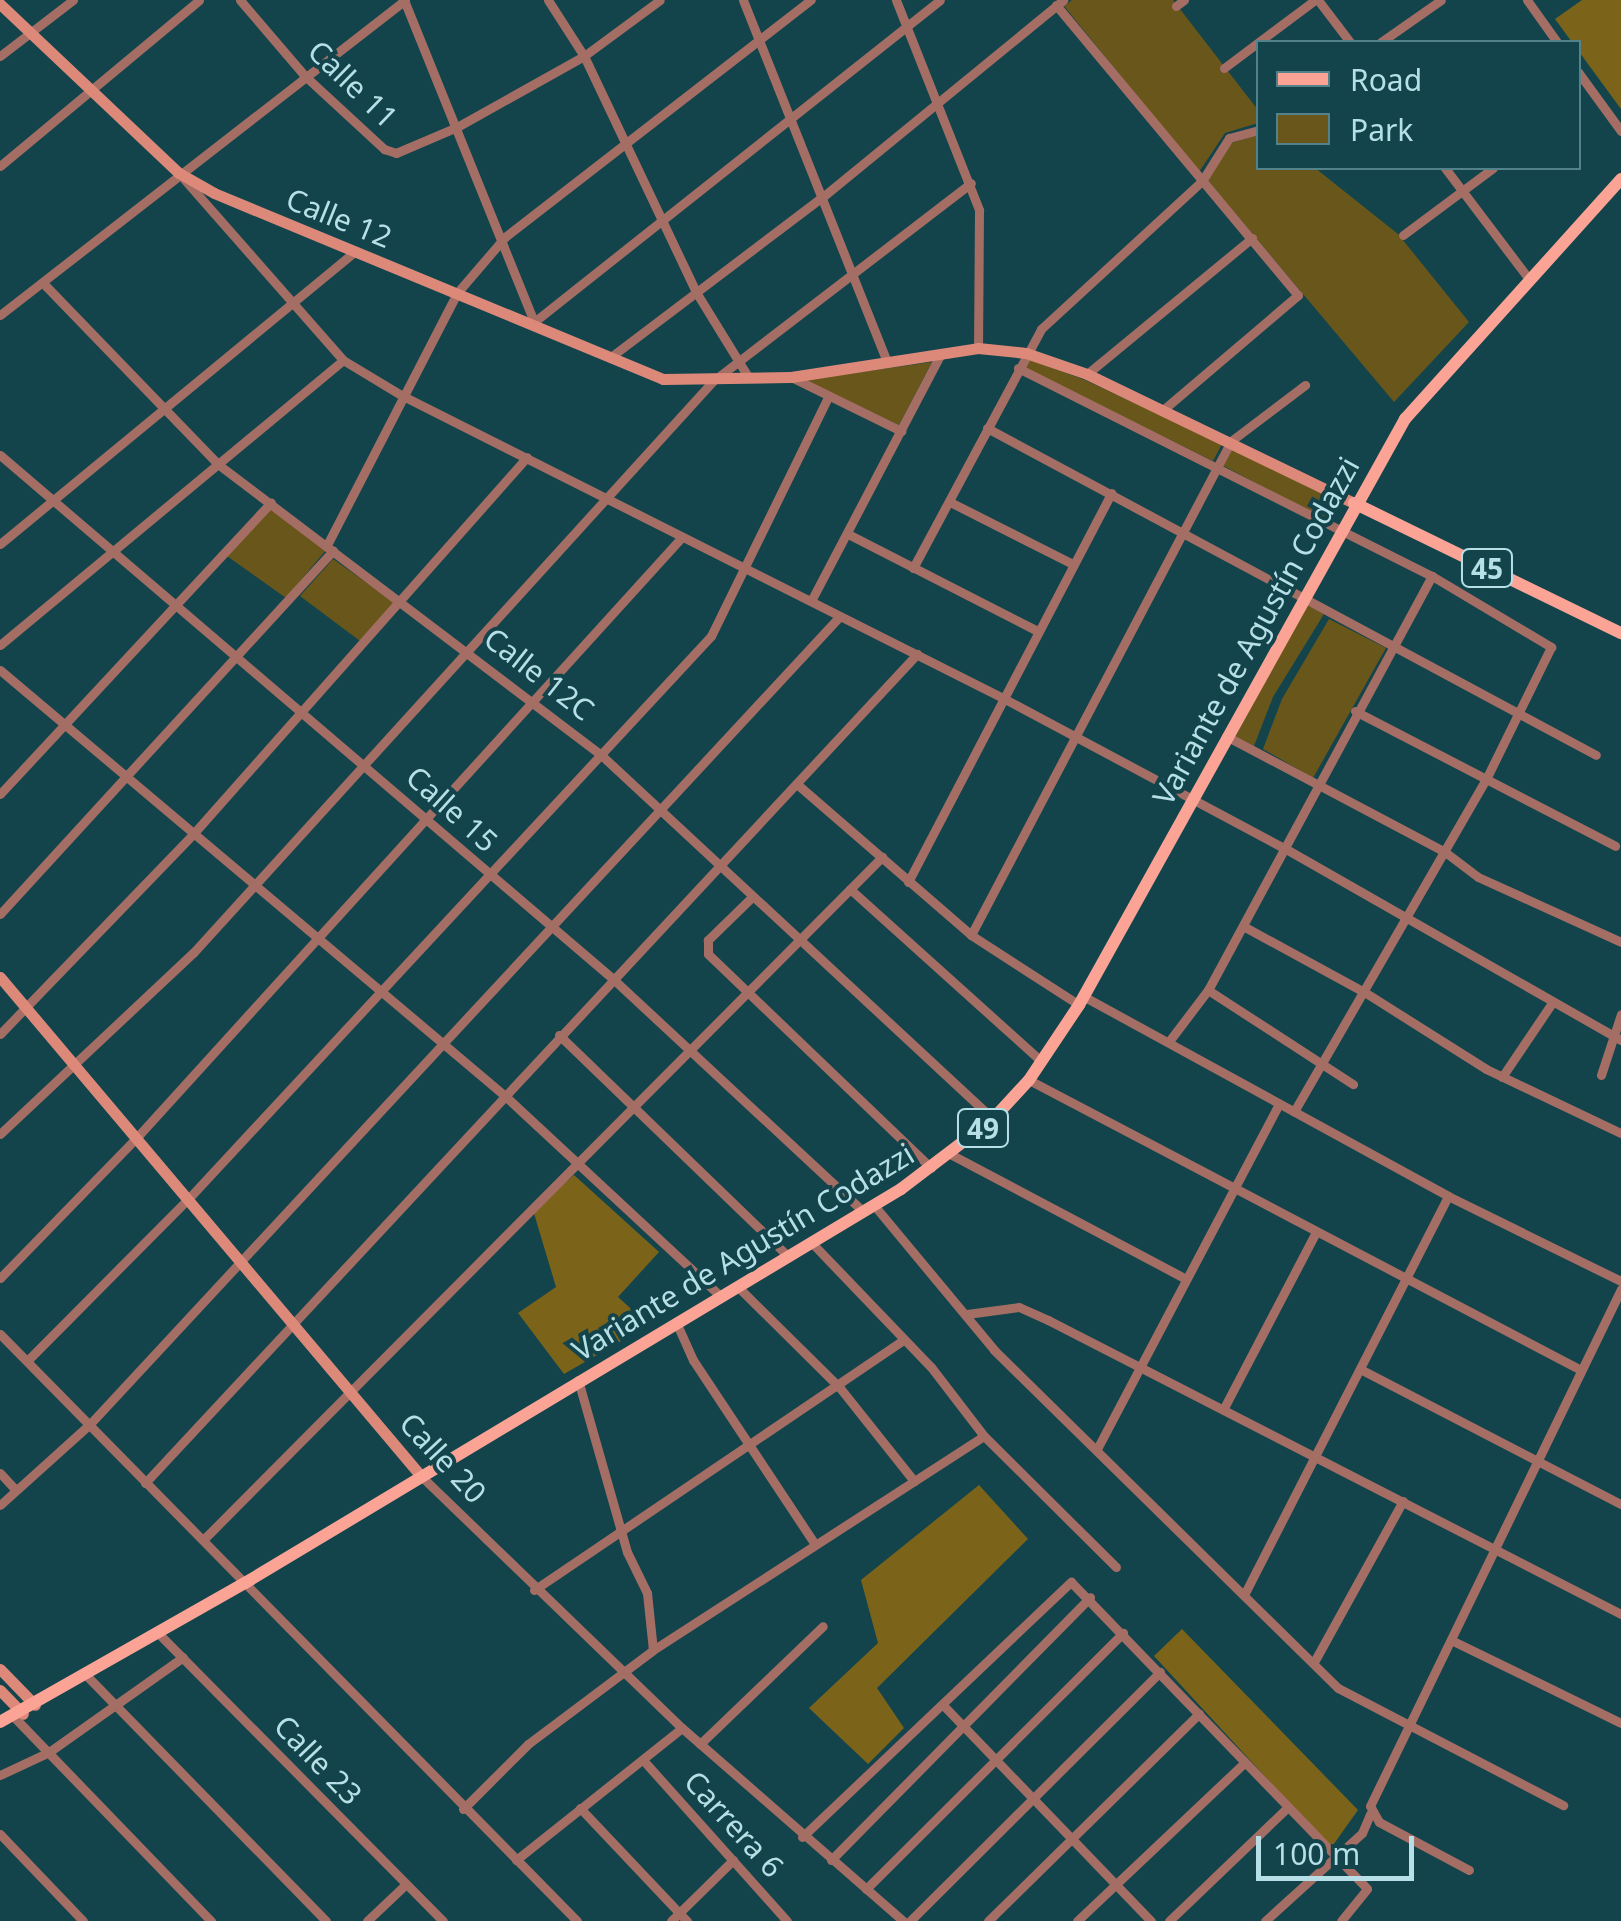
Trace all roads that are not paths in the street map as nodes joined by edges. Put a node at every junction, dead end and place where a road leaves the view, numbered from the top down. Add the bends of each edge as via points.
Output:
1 (73, 0) edge
2 (199, 0) edge
3 (240, 0) edge
4 (404, 0) edge
5 (548, 0) edge
6 (660, 0) edge
7 (743, 0) edge
8 (811, 0) edge
9 (896, 0) edge
10 (940, 0) edge
11 (1042, 0) edge
12 (1316, 0) edge
13 (1441, 0) edge
14 (1527, 0) edge
15 (1060, 3) edge
16 (0, 4) edge
17 (1045, 14) junction
18 (907, 26) junction
19 (30, 33) junction
20 (758, 40) junction
21 (1262, 40) edge
22 (1348, 40) edge
23 (1384, 40) edge
24 (1556, 40) edge
25 (1256, 44) edge
26 (0, 56) edge
27 (584, 56) junction
28 (1224, 68) dead end
29 (306, 76) junction
30 (1581, 76) edge
31 (92, 91) junction
32 (940, 104) junction
33 (792, 119) junction
34 (457, 127) junction
35 (1256, 131) edge
36 (1621, 132) edge
37 (626, 142) junction
38 (0, 166) edge
39 (1447, 170) edge
40 (1490, 170) edge
41 (178, 173) junction
42 (1621, 179) edge
43 (1202, 181) junction
44 (971, 183) junction
45 (1463, 191) junction
46 (824, 195) junction
47 (663, 217) junction
48 (1403, 235) dead end
49 (505, 237) junction
50 (1252, 238) junction
51 (356, 251) junction
52 (856, 274) junction
53 (1529, 279) junction
54 (43, 283) junction
55 (696, 292) junction
56 (457, 294) junction
57 (294, 305) junction
58 (0, 315) edge
59 (534, 322) junction
60 (978, 348) junction
61 (1026, 353) junction
62 (940, 355) junction
63 (612, 356) junction
64 (343, 360) junction
65 (735, 362) junction
66 (888, 362) junction
67 (1018, 368) junction
68 (1087, 374) junction
69 (791, 377) junction
70 (749, 378) junction
71 (713, 381) junction
72 (1305, 385) dead end
73 (402, 395) junction
74 (828, 397) junction
75 (161, 408) junction
76 (1163, 410) junction
77 (987, 428) junction
78 (901, 430) junction
79 (1231, 442) junction
80 (0, 455) edge
81 (527, 458) junction
82 (219, 465) junction
83 (1217, 466) junction
84 (1111, 493) junction
85 (52, 501) junction
86 (610, 501) junction
87 (271, 502) junction
88 (950, 502) junction
89 (1354, 502) junction
90 (1340, 530) junction
91 (1180, 531) junction
92 (848, 534) junction
93 (682, 537) junction
94 (0, 544) edge
95 (330, 548) junction
96 (115, 553) junction
97 (1074, 564) junction
98 (744, 567) junction
99 (913, 568) junction
100 (1432, 576) junction
101 (1302, 597) junction
102 (403, 600) junction
103 (810, 602) junction
104 (178, 605) junction
105 (838, 618) junction
106 (1036, 630) junction
107 (1621, 633) edge
108 (0, 644) edge
109 (1392, 647) junction
110 (468, 651) junction
111 (917, 654) junction
112 (238, 658) junction
113 (0, 670) edge
114 (1003, 698) junction
115 (537, 701) junction
116 (302, 708) junction
117 (1355, 711) junction
118 (1520, 715) junction
119 (66, 727) junction
120 (1074, 736) junction
121 (1226, 736) junction
122 (599, 752) junction
123 (1596, 755) dead end
124 (363, 763) junction
125 (129, 779) junction
126 (1486, 779) junction
127 (798, 784) junction
128 (1318, 785) junction
129 (0, 794) edge
130 (1192, 798) junction
131 (661, 808) junction
132 (427, 818) junction
133 (194, 833) junction
134 (1615, 846) dead end
135 (1286, 849) junction
136 (1445, 852) junction
137 (882, 857) junction
138 (719, 863) junction
139 (488, 874) junction
140 (908, 882) junction
141 (256, 884) junction
142 (850, 888) junction
143 (752, 897) junction
144 (0, 914) edge
145 (1406, 922) junction
146 (1243, 926) junction
147 (553, 927) junction
148 (318, 934) junction
149 (971, 935) junction
150 (797, 939) junction
151 (1621, 942) edge
152 (0, 977) edge
153 (612, 978) junction
154 (378, 989) junction
155 (1208, 990) junction
156 (744, 992) junction
157 (1366, 993) junction
158 (1081, 1001) junction
159 (1552, 1003) junction
160 (27, 1010) junction
161 (1621, 1014) edge
162 (0, 1034) edge
163 (559, 1036) junction
164 (1617, 1038) edge
165 (1170, 1040) junction
166 (442, 1042) junction
167 (690, 1048) junction
168 (1042, 1062) junction
169 (76, 1063) junction
170 (1322, 1064) junction
171 (1601, 1075) dead end
172 (1502, 1077) junction
173 (1030, 1080) junction
174 (1353, 1084) dead end
175 (504, 1095) junction
176 (1278, 1105) junction
177 (631, 1107) junction
178 (1294, 1111) junction
179 (993, 1119) junction
180 (1621, 1133) edge
181 (0, 1134) edge
182 (139, 1135) junction
183 (952, 1155) junction
184 (573, 1163) junction
185 (931, 1168) junction
186 (1228, 1189) junction
187 (1448, 1196) junction
188 (190, 1197) junction
189 (867, 1208) junction
190 (1315, 1234) junction
191 (811, 1242) junction
192 (788, 1256) junction
193 (238, 1260) junction
194 (1406, 1276) junction
195 (1182, 1277) junction
196 (0, 1278) edge
197 (1621, 1281) edge
198 (738, 1286) junction
199 (1621, 1289) edge
200 (719, 1295) junction
201 (967, 1314) junction
202 (676, 1321) junction
203 (294, 1328) junction
204 (0, 1334) edge
205 (903, 1340) junction
206 (28, 1360) junction
207 (1137, 1364) junction
208 (1362, 1370) junction
209 (1581, 1370) junction
210 (578, 1380) junction
211 (840, 1388) junction
212 (348, 1390) junction
213 (1225, 1406) junction
214 (88, 1425) junction
215 (984, 1436) junction
216 (750, 1445) junction
217 (1097, 1449) junction
218 (1313, 1454) junction
219 (1539, 1460) junction
220 (0, 1473) edge
221 (421, 1476) junction
222 (914, 1481) junction
223 (146, 1483) junction
224 (16, 1490) junction
225 (1403, 1501) junction
226 (1621, 1504) edge
227 (0, 1506) edge
228 (622, 1534) junction
229 (204, 1540) junction
230 (815, 1544) junction
231 (1498, 1548) junction
232 (1116, 1567) dead end
233 (245, 1583) junction
234 (534, 1590) junction
235 (1245, 1592) junction
236 (1090, 1597) junction
237 (1621, 1614) edge
238 (823, 1626) dead end
239 (158, 1633) junction
240 (1124, 1633) junction
241 (1452, 1640) junction
242 (653, 1650) junction
243 (183, 1657) junction
244 (1314, 1662) junction
245 (0, 1669) edge
246 (624, 1672) junction
247 (1160, 1672) junction
248 (85, 1674) junction
249 (0, 1690) edge
250 (114, 1704) junction
251 (943, 1705) junction
252 (1199, 1714) junction
253 (18, 1715) edge
254 (1621, 1723) edge
255 (963, 1726) junction
256 (682, 1728) junction
257 (1408, 1728) junction
258 (700, 1744) junction
259 (48, 1752) junction
260 (644, 1760) junction
261 (996, 1762) junction
262 (1244, 1763) junction
263 (0, 1775) edge
264 (1031, 1799) junction
265 (1563, 1805) dead end
266 (580, 1808) junction
267 (1287, 1808) junction
268 (463, 1809) junction
269 (1370, 1814) junction
270 (0, 1834) edge
271 (802, 1837) junction
272 (1071, 1840) junction
273 (1334, 1858) junction
274 (516, 1860) junction
275 (733, 1860) junction
276 (831, 1860) junction
277 (1470, 1870) dead end
278 (405, 1885) junction
279 (1114, 1885) junction
280 (866, 1889) junction
281 (684, 1917) edge
282 (84, 1921) edge
283 (211, 1921) edge
284 (326, 1921) edge
285 (366, 1921) edge
286 (443, 1921) edge
287 (577, 1921) edge
288 (671, 1921) edge
289 (787, 1921) edge
290 (906, 1921) edge
291 (988, 1921) edge
292 (1077, 1921) edge
293 (1151, 1921) edge
294 (1169, 1921) edge
295 (1265, 1921) edge
296 (1341, 1921) edge

1 - 19 street
2 - 31 street
3 - 29 street, Calle 11
4 - 29 street
4 - 34 street
5 - 27 street
6 - 27 street
7 - 20 street
8 - 20 street
9 - 18 street
10 - 18 street
11 - 17 street
12 - 21 street
12 - 22 street
13 - 23 street
14 - 24 street
15 - 17 street
15 - 43 street
16 - 19 main road, Calle 12
17 - 32 street
18 - 32 street
18 - 33 street
19 - 26 street
19 - 31 main road, Calle 12
20 - 33 street
20 - 37 street
25 - 28 street
27 - 34 street
27 - 37 street
29 - 34 street, Calle 11 via 384,150 396,153
29 - 41 street
30 - 36 street
31 - 38 street
31 - 41 main road, Calle 12
32 - 44 street
32 - 46 street
33 - 46 street
33 - 47 street
34 - 49 street
35 - 43 street via 1228,138
37 - 47 street
37 - 49 street
39 - 45 street
40 - 45 street
41 - 51 main road, Calle 12
41 - 54 street
41 - 57 street
42 - 53 main road, Variante de Agustín Codazzi / 49
43 - 50 street
43 - 61 street via 1041,329
44 - 52 street
44 - 60 street via 979,210
45 - 48 street
45 - 53 street
46 - 52 street
46 - 55 street
47 - 55 street
47 - 59 street
49 - 56 street
49 - 59 street
50 - 68 street
50 - 76 street via 1298,296
51 - 56 main road, Calle 12
51 - 57 street
52 - 65 street
52 - 66 street
53 - 89 main road, Variante de Agustín Codazzi / 49 via 1406,419
54 - 58 street
54 - 75 street, Calle 12C
55 - 63 street
55 - 65 street
56 - 59 main road, Calle 12
56 - 73 street
57 - 64 street
57 - 75 street
59 - 63 main road, Calle 12
60 - 61 main road, Calle 12
60 - 62 main road, Calle 12
61 - 67 street
61 - 68 main road, Calle 12
62 - 66 main road, Calle 12
62 - 78 street
63 - 71 main road, Calle 12 via 663,379
64 - 73 street
64 - 82 street
65 - 70 street
65 - 71 street
66 - 69 main road, Calle 12
67 - 77 street
67 - 83 street
68 - 76 main road, Calle 12
69 - 70 main road, Calle 12
69 - 74 street
70 - 71 main road, Calle 12
71 - 86 street
72 - 79 street
73 - 81 street
73 - 95 street
74 - 78 street
74 - 98 street
75 - 82 street, Calle 12C
75 - 85 street
76 - 79 main road, Calle 12
77 - 84 street
77 - 88 street
78 - 92 street
79 - 83 street
79 - 89 main road, Calle 12
80 - 85 street, Calle 15
81 - 86 street
81 - 102 street
82 - 87 street, Calle 12C
82 - 96 street
83 - 90 street
83 - 91 street
84 - 91 street
84 - 97 street
85 - 94 street
85 - 96 street, Calle 15
86 - 93 street
86 - 110 street
87 - 95 street, Calle 12C
87 - 104 street
88 - 97 street
88 - 99 street
89 - 90 main road, Variante de Agustín Codazzi / 49
89 - 107 main road, 45
90 - 100 street
90 - 101 main road, Variante de Agustín Codazzi / 49
91 - 101 street
91 - 120 street
92 - 99 street
92 - 103 street
93 - 98 street
93 - 115 street
95 - 102 street, Calle 12C
95 - 112 street
96 - 104 street, Calle 15
96 - 108 street
97 - 106 street
98 - 103 street
98 - 122 street via 711,636
99 - 106 street
100 - 109 street
100 - 118 street via 1551,647
101 - 109 street
101 - 121 main road, Variante de Agustín Codazzi / 49
102 - 110 street, Calle 12C
102 - 116 street
103 - 105 street
104 - 112 street, Calle 15
104 - 119 street
105 - 111 street
105 - 131 street
106 - 114 street
109 - 117 street
109 - 118 street
110 - 115 street, Calle 12C
110 - 124 street
111 - 114 street
111 - 127 street
112 - 116 street, Calle 15
112 - 125 street
113 - 119 street
114 - 120 street
114 - 140 street
115 - 122 street, Calle 12C
115 - 132 street
116 - 124 street, Calle 15
116 - 133 street
117 - 126 street
117 - 128 street
118 - 123 street
118 - 126 street
119 - 125 street
119 - 129 street
120 - 130 street
120 - 149 street
121 - 128 street
121 - 130 main road, Variante de Agustín Codazzi / 49
122 - 131 street, Calle 12C
122 - 139 street
124 - 132 street, Calle 15
124 - 141 street
125 - 133 street
125 - 144 street
126 - 134 street
126 - 136 street
127 - 137 street
127 - 138 street
128 - 135 street
128 - 136 street
130 - 135 street
130 - 158 main road, Variante de Agustín Codazzi / 49
131 - 138 street, Calle 12C
131 - 147 street
132 - 139 street, Calle 15
132 - 148 street
133 - 141 street
133 - 160 street
135 - 145 street
135 - 146 street
136 - 145 street
136 - 151 street via 1478,877
137 - 140 street
137 - 142 street
138 - 143 street, Calle 12C
138 - 153 street
139 - 147 street, Calle 15
139 - 154 street
140 - 149 street
141 - 148 street
141 - 169 street
142 - 150 street
142 - 168 street
143 - 150 street, Calle 12C
143 - 156 street via 705,949
145 - 157 street
145 - 159 street
146 - 155 street
146 - 157 street
147 - 153 street, Calle 15
147 - 166 street
148 - 154 street
148 - 182 street
149 - 158 street
150 - 156 street
150 - 179 street, Calle 12C
152 - 160 main road, Calle 20
153 - 163 street
153 - 167 street, Calle 15
154 - 166 street
154 - 188 street
155 - 165 street
155 - 170 street
156 - 167 street
156 - 185 street
157 - 170 street
157 - 172 street
158 - 165 street
158 - 168 main road, Variante de Agustín Codazzi / 49
159 - 164 street
159 - 172 street
160 - 162 street
160 - 169 main road, Calle 20
161 - 164 street
163 - 175 street
163 - 177 street
164 - 171 street
165 - 176 street
166 - 175 street
166 - 193 street
167 - 177 street
167 - 189 street, Calle 15
168 - 173 main road, Variante de Agustín Codazzi / 49
169 - 181 street
169 - 182 main road, Calle 20
170 - 174 street
170 - 178 street
172 - 180 street
173 - 179 main road, Variante de Agustín Codazzi / 49
173 - 186 street
175 - 184 street
175 - 203 street
176 - 178 street
176 - 186 street
177 - 184 street
177 - 192 street
178 - 187 street
179 - 183 main road, Variante de Agustín Codazzi / 49
182 - 188 main road, Calle 20
182 - 196 street
183 - 185 main road, Variante de Agustín Codazzi / 49
183 - 195 street
184 - 200 street
184 - 212 street
185 - 189 main road, Variante de Agustín Codazzi / 49
186 - 190 street
186 - 195 street
187 - 194 street
187 - 197 street
188 - 193 main road, Calle 20
188 - 206 street
189 - 191 main road, Variante de Agustín Codazzi / 49
189 - 201 street, Calle 15
190 - 194 street
190 - 213 street
191 - 192 main road, Variante de Agustín Codazzi / 49
191 - 205 street
192 - 198 main road, Variante de Agustín Codazzi / 49
193 - 203 main road, Calle 20
193 - 214 street
194 - 208 street
194 - 209 street
195 - 207 street
198 - 200 main road, Variante de Agustín Codazzi / 49
198 - 211 street
199 - 209 street
200 - 202 main road, Variante de Agustín Codazzi / 49
201 - 207 street via 1018,1307
201 - 217 street, Calle 15
202 - 210 main road, Variante de Agustín Codazzi / 49
202 - 216 street via 692,1360
203 - 212 main road, Calle 20
203 - 223 street
204 - 206 street
205 - 211 street
205 - 215 street
206 - 214 street
207 - 213 street
207 - 217 street
208 - 218 street
208 - 219 street
209 - 219 street
210 - 221 main road, Variante de Agustín Codazzi / 49
210 - 228 street
211 - 216 street
211 - 222 street
212 - 221 main road, Calle 20
212 - 229 street
213 - 218 street
214 - 223 street
214 - 224 street
215 - 222 street
215 - 232 street
216 - 228 street
216 - 230 street
217 - 235 street, Calle 15
218 - 225 street
218 - 235 street
219 - 226 street
219 - 231 street
220 - 224 street
221 - 233 main road, Variante de Agustín Codazzi / 49
221 - 234 street, Calle 20
222 - 230 street
223 - 229 street
224 - 227 street
225 - 231 street
225 - 244 street
228 - 234 street
228 - 242 street via 652,1613
229 - 233 street
230 - 242 street
231 - 237 street
231 - 241 street
233 - 239 main road, Variante de Agustín Codazzi / 49
233 - 268 street
234 - 246 street, Calle 20
235 - 244 street, Calle 15
236 - 240 street
236 - 251 street via 1067,1583
236 - 255 street
238 - 258 street
239 - 243 street, Calle 23
239 - 248 main road, Variante de Agustín Codazzi / 49
240 - 247 street
240 - 261 street
241 - 254 street
241 - 257 street
242 - 246 street
243 - 250 street
243 - 278 street, Calle 23
244 - 257 street, Calle 15 via 1338,1688
245 - 253 main road
246 - 256 street, Calle 20
246 - 268 street via 528,1744
247 - 252 street
247 - 264 street
248 - 250 street
248 - 253 main road, Variante de Agustín Codazzi / 49
249 - 253 main road
250 - 259 street
250 - 284 street
251 - 255 street
251 - 271 street
252 - 262 street
252 - 272 street
253 - 259 street
255 - 261 street
255 - 276 street
256 - 258 street, Calle 20
256 - 260 street, Carrera 6
257 - 265 street, Calle 15
257 - 269 street
258 - 271 street, Calle 20
259 - 263 street
259 - 283 street
260 - 266 street, Carrera 6
260 - 275 street, Carrera 6
261 - 264 street
261 - 280 street
262 - 267 street
262 - 279 street
264 - 272 street
264 - 290 street
266 - 274 street, Carrera 6
266 - 281 street
267 - 273 street
267 - 294 street
268 - 274 street
269 - 273 street via 1362,1833
269 - 277 street
270 - 282 street
271 - 276 street, Calle 20
272 - 279 street
272 - 291 street
273 - 295 street
273 - 296 street via 1367,1893
274 - 287 street
275 - 281 street
275 - 289 street, Carrera 6
276 - 280 street, Calle 20
278 - 285 street
278 - 286 street, Calle 23
279 - 292 street
279 - 293 street
280 - 290 street, Calle 20
281 - 288 street

